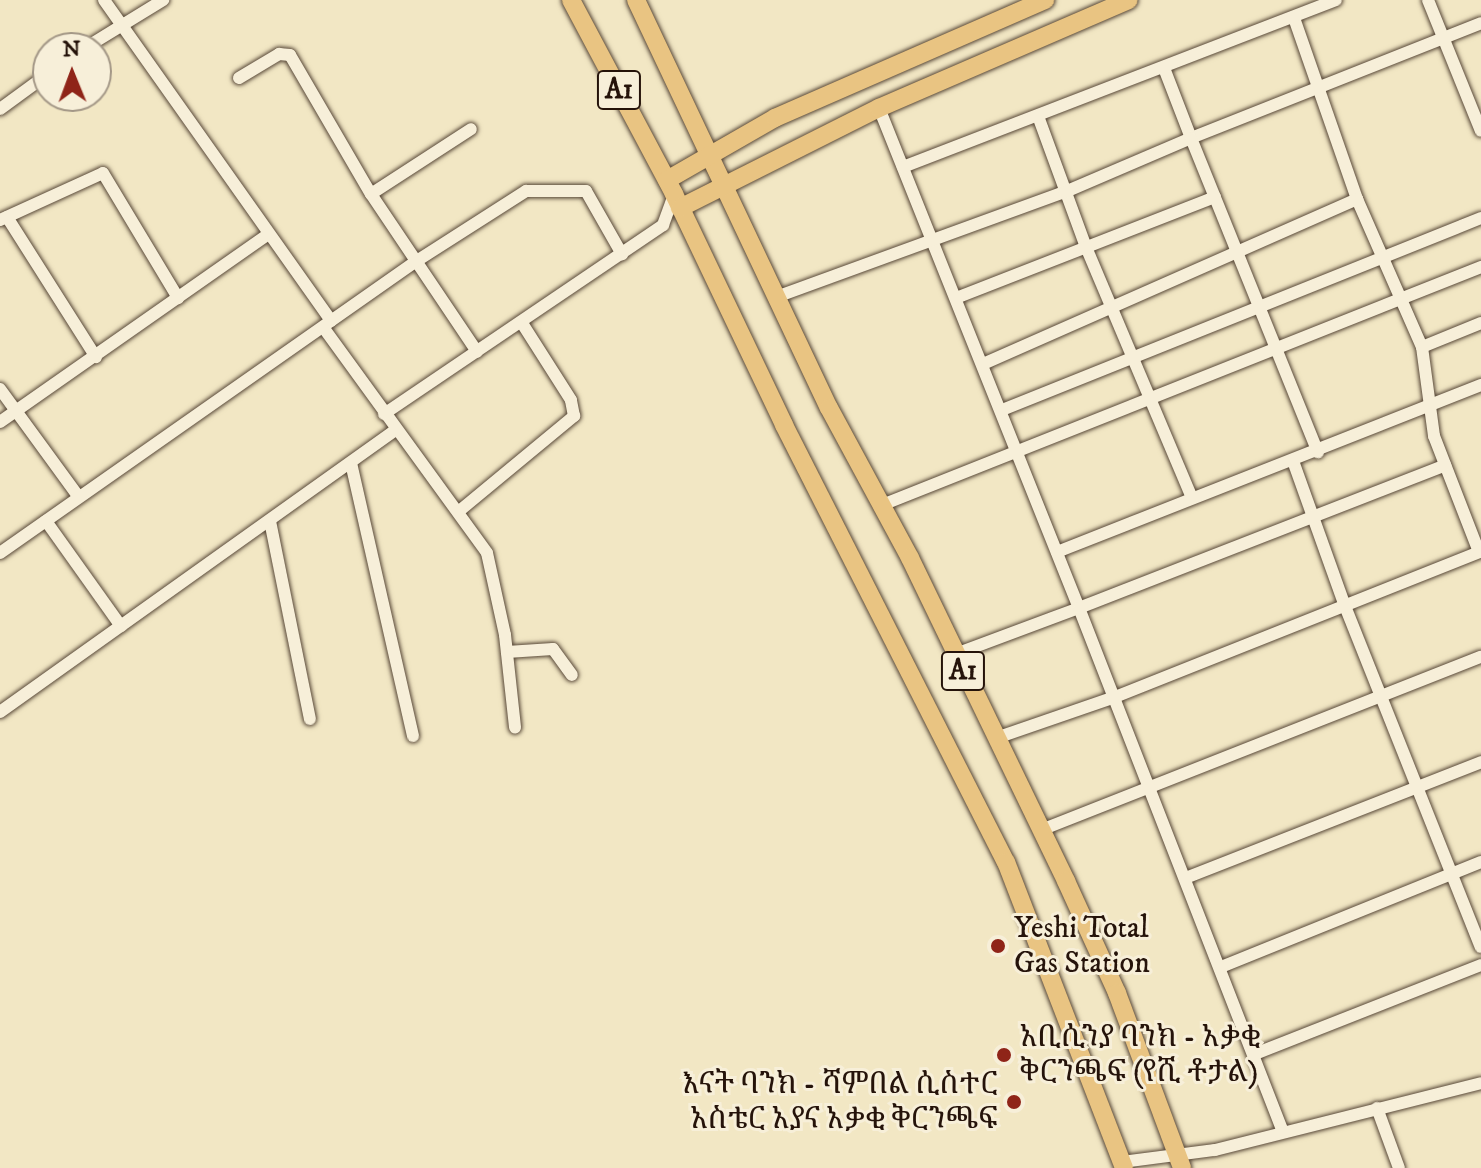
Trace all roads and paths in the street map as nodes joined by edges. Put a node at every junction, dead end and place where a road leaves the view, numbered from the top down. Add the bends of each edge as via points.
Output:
1 (104, 0) edge
2 (163, 0) edge
3 (571, 0) edge
4 (636, 0) edge
5 (1045, 0) edge
6 (1129, 0) edge
7 (1336, 0) edge
8 (1428, 0) edge
9 (1294, 18) junction
10 (120, 22) junction
11 (1481, 23) edge
12 (107, 32) edge
13 (1444, 39) junction
14 (1164, 68) junction
15 (239, 78) dead end
16 (32, 86) edge
17 (1318, 86) junction
18 (879, 108) junction
19 (0, 109) edge
20 (1038, 116) junction
21 (471, 129) dead end
22 (1481, 131) edge
23 (1191, 138) junction
24 (709, 157) junction
25 (903, 167) junction
26 (722, 184) junction
27 (1065, 192) junction
28 (371, 194) junction
29 (674, 194) junction
30 (1215, 197) junction
31 (1357, 199) junction
32 (1481, 218) edge
33 (3, 219) edge
34 (266, 236) junction
35 (932, 237) junction
36 (1086, 247) junction
37 (1238, 252) junction
38 (622, 254) junction
39 (1383, 255) junction
40 (415, 262) junction
41 (1481, 267) edge
42 (776, 297) junction
43 (1403, 297) junction
44 (178, 298) junction
45 (956, 298) junction
46 (1111, 305) junction
47 (1261, 305) junction
48 (522, 323) junction
49 (1481, 323) edge
50 (327, 324) junction
51 (1279, 347) junction
52 (1422, 347) junction
53 (477, 352) junction
54 (1134, 356) junction
55 (96, 357) junction
56 (983, 364) junction
57 (1481, 385) edge
58 (0, 389) edge
59 (1149, 397) junction
60 (1432, 404) junction
61 (1002, 410) junction
62 (17, 411) junction
63 (384, 414) junction
64 (0, 422) edge
65 (396, 430) junction
66 (1016, 449) junction
67 (1318, 452) junction
68 (1293, 461) junction
69 (351, 463) junction
70 (1445, 465) junction
71 (78, 496) junction
72 (1191, 496) junction
73 (882, 505) junction
74 (458, 512) junction
75 (1311, 516) junction
76 (46, 521) junction
77 (270, 521) junction
78 (1057, 552) junction
79 (1480, 552) edge
80 (0, 553) edge
81 (1345, 606) junction
82 (1079, 608) junction
83 (121, 626) junction
84 (507, 652) junction
85 (955, 654) junction
86 (1481, 657) edge
87 (572, 675) dead end
88 (1115, 697) junction
89 (1381, 697) junction
90 (0, 712) edge
91 (310, 719) dead end
92 (515, 727) dead end
93 (413, 736) dead end
94 (996, 738) junction
95 (1481, 762) edge
96 (1417, 789) junction
97 (1151, 791) junction
98 (1041, 830) junction
99 (1481, 862) edge
100 (1451, 874) junction
101 (1188, 877) junction
102 (1481, 947) edge
103 (1481, 965) edge
104 (1221, 967) junction
105 (1255, 1054) junction
106 (1481, 1083) edge
107 (1377, 1108) junction
108 (1283, 1132) junction
109 (1180, 1162) edge
110 (1123, 1165) edge
111 (1399, 1168) edge

1 - 10 street
2 - 10 street
3 - 29 main road, A1
4 - 24 main road, A1
5 - 24 main road via 775,118
6 - 18 main road
7 - 9 street
8 - 13 street
9 - 14 street
9 - 17 street
10 - 12 street
10 - 34 street
11 - 13 street
13 - 17 street
13 - 22 street
14 - 20 street
14 - 23 street
15 - 28 street via 279,54 290,55
16 - 19 street
17 - 23 street
17 - 31 street
18 - 25 street
18 - 26 main road
20 - 25 street
20 - 27 street
21 - 28 street
23 - 27 street
23 - 30 street
24 - 26 main road, A1
24 - 29 main road
25 - 35 street
26 - 29 main road
26 - 42 main road, A1
27 - 35 street
27 - 36 street
28 - 40 street
29 - 38 street via 663,225
29 - 110 main road, A1 via 1006,862
30 - 36 street
30 - 37 street
31 - 37 street
31 - 39 street
32 - 39 street
33 - 44 street via 103,173
33 - 55 street
34 - 44 street
34 - 50 street
35 - 42 street
35 - 45 street
36 - 45 street
36 - 46 street
37 - 46 street
37 - 47 street
38 - 40 street via 586,191 539,188 511,199
38 - 48 street
39 - 43 street
39 - 47 street
40 - 50 street
40 - 53 street
41 - 43 street
42 - 73 main road, A1
43 - 51 street
43 - 52 street
44 - 55 street
45 - 56 street
46 - 54 street
46 - 56 street
47 - 51 street
47 - 54 street
48 - 53 street
48 - 74 street via 571,400 574,416
49 - 52 street
50 - 63 street
50 - 71 street
51 - 59 street
51 - 67 street
52 - 60 street
53 - 63 street
54 - 59 street
54 - 61 street
55 - 62 street
56 - 61 street
57 - 60 street
58 - 62 street
59 - 66 street
59 - 72 street
60 - 67 street
60 - 70 street via 1434,436
61 - 66 street
62 - 64 street
62 - 71 street
63 - 65 street
65 - 69 street
65 - 74 street
66 - 73 street
66 - 78 street
67 - 68 street
68 - 72 street
68 - 75 street
69 - 77 street
69 - 93 street via 407,689
70 - 75 street
70 - 79 street
71 - 76 street
72 - 78 street
73 - 85 main road, A1
74 - 84 street via 487,553
75 - 81 street
75 - 82 street
76 - 80 street
76 - 83 street
77 - 83 street
77 - 91 street
78 - 82 street
79 - 81 street
81 - 88 street
81 - 89 street
82 - 85 street
82 - 88 street
83 - 90 street
84 - 87 street via 553,649
84 - 92 street
85 - 94 main road, A1
86 - 89 street
88 - 94 street
88 - 97 street
89 - 96 street
89 - 97 street
94 - 98 main road, A1
95 - 96 street
96 - 100 street
96 - 101 street
97 - 98 street
97 - 101 street
98 - 109 main road, A1 via 1117,993
99 - 100 street
100 - 102 street
100 - 104 street
101 - 104 street
103 - 105 street
104 - 105 street
105 - 108 street
106 - 107 street
107 - 108 street
107 - 111 street
108 - 109 street
109 - 110 street

